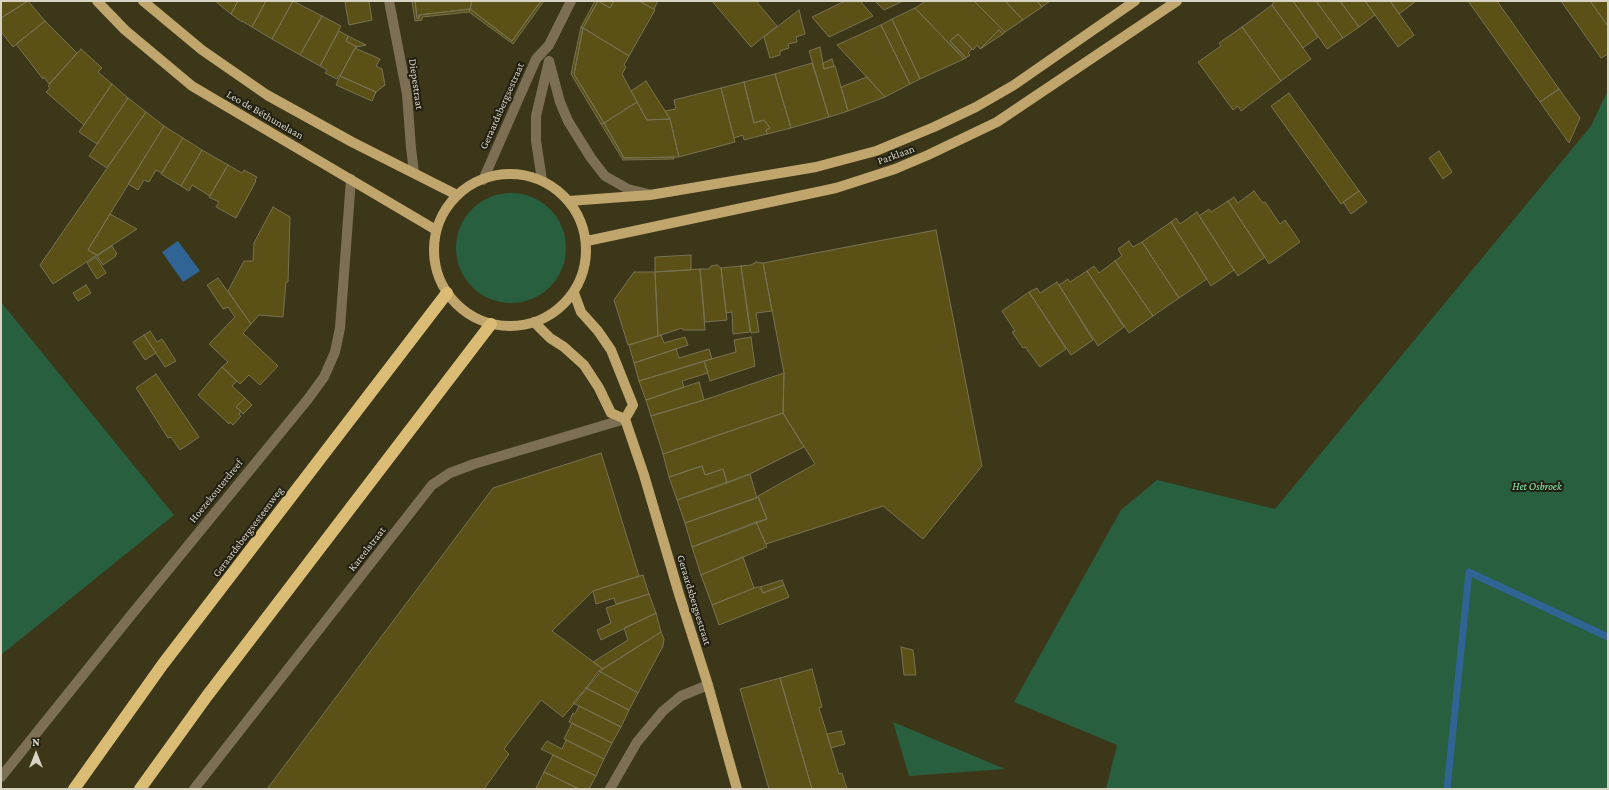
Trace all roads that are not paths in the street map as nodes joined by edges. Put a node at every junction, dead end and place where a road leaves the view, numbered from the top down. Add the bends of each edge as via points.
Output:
1 (97, 1) edge
2 (143, 1) edge
3 (390, 1) edge
4 (571, 1) edge
5 (1135, 1) edge
6 (1177, 1) edge
7 (549, 45) junction
8 (549, 62) junction
9 (414, 172) junction
10 (351, 179) junction
11 (483, 180) junction
12 (542, 180) junction
13 (457, 195) junction
14 (650, 195) junction
15 (569, 201) junction
16 (436, 230) junction
17 (587, 241) junction
18 (447, 293) junction
19 (574, 293) junction
20 (534, 322) junction
21 (491, 324) junction
22 (625, 418) junction
23 (708, 685) junction
24 (1, 777) edge
25 (74, 789) edge
26 (140, 789) edge
27 (194, 789) edge
28 (610, 789) edge
29 (738, 789) edge

1 - 10 main road, Leo de Béthunelaan via 125,30 192,86
2 - 9 main road, Leo de Béthunelaan via 202,50 267,95 352,142
3 - 9 street, Diepestraat via 408,94
4 - 7 street, Geraardsbergsestraat
5 - 14 main road, Parklaan via 1014,85 976,107 876,151 816,167
6 - 17 main road, Parklaan via 998,122 915,161 836,188
7 - 8 street, Geraardsbergsestraat
7 - 11 street, Geraardsbergsestraat via 536,59
8 - 12 street, Geraardsbergsestraat via 536,116 536,141
8 - 14 street, Geraardsbergsestraat via 568,121 591,158 605,176 628,189
9 - 13 main road, Leo de Béthunelaan
10 - 16 main road, Leo de Béthunelaan
10 - 24 street, Hoezekouterdreef via 340,328 335,352 324,377
11 - 12 main road via 508,174 522,174
11 - 13 main road
12 - 15 main road
13 - 16 main road via 442,214
14 - 15 main road, Parklaan
15 - 17 main road via 582,222
16 - 18 main road via 433,256 438,280
17 - 19 main road via 582,276
18 - 21 main road via 466,311
18 - 25 highway, Geraardsbergsesteenweg via 163,664
19 - 20 main road via 556,311
19 - 22 main road via 581,312 602,335 616,361 633,405
20 - 21 main road via 513,326
20 - 22 main road via 584,365 600,388 611,413
21 - 26 highway via 206,696
22 - 23 main road, Geraardsbergsestraat
22 - 27 street, Kareelstraat via 474,464 450,473 432,485
23 - 28 street via 681,696 663,711 637,742
23 - 29 main road, Geraardsbergsestraat

